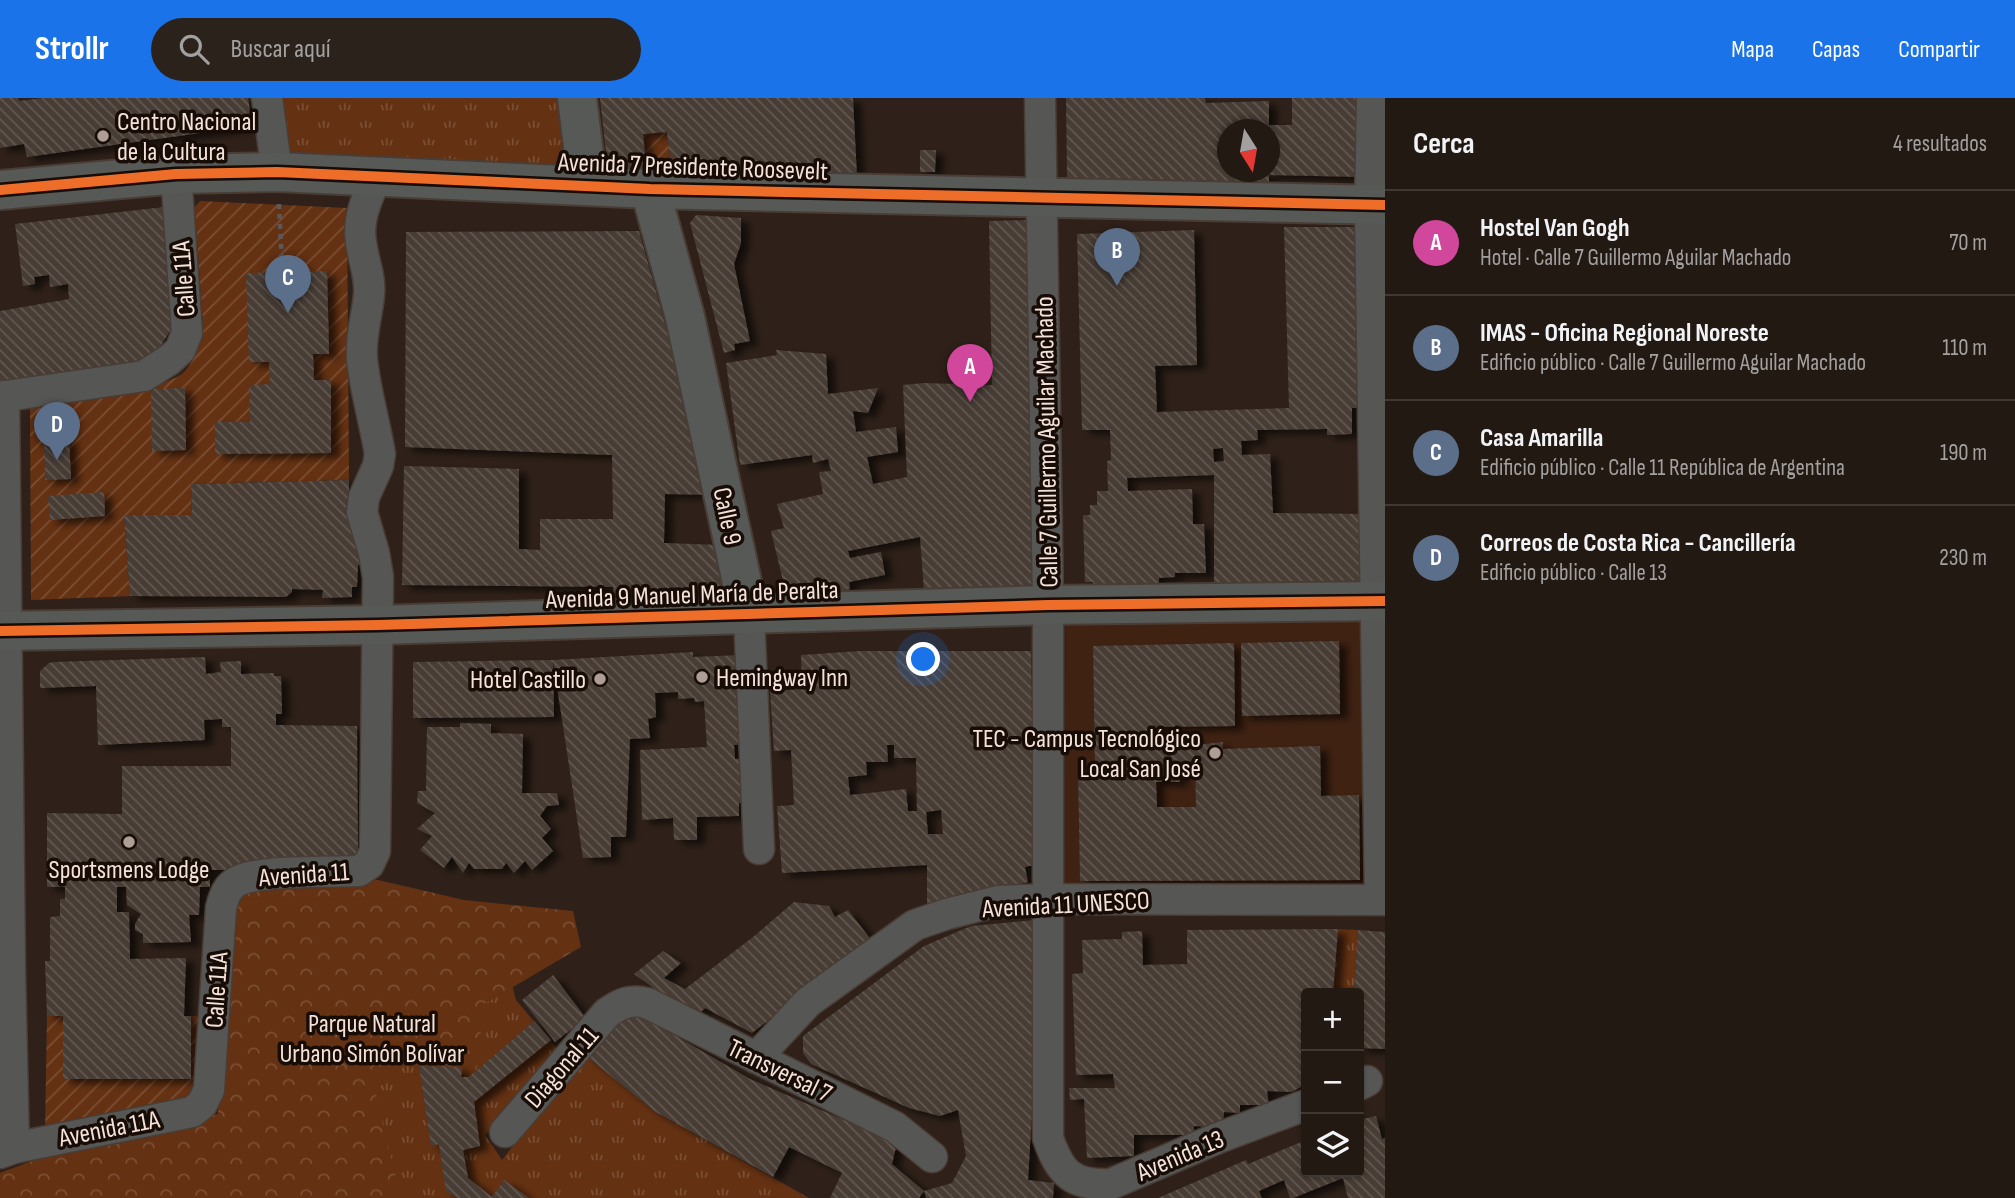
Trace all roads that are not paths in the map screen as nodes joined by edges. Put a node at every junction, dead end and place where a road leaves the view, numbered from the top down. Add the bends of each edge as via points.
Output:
1 (267, 98) edge
2 (577, 98) edge
3 (1040, 98) edge
4 (1372, 98) edge
5 (278, 172) junction
6 (176, 174) junction
7 (378, 176) junction
8 (588, 186) junction
9 (650, 189) junction
10 (0, 190) edge
11 (1042, 199) junction
12 (1378, 204) edge
13 (2, 397) edge
14 (1381, 602) edge
15 (1048, 605) junction
16 (749, 615) junction
17 (378, 625) junction
18 (3, 631) edge
19 (759, 849) dead end
20 (237, 881) joint
21 (1050, 899) junction
22 (1383, 900) edge
23 (5, 971) edge
24 (620, 1004) joint
25 (756, 1058) junction
26 (202, 1104) joint
27 (1301, 1107) edge
28 (505, 1132) dead end
29 (7, 1150) edge
30 (932, 1157) dead end
31 (1056, 1163) joint

1 - 5 street
2 - 8 street
3 - 11 street, Calle 7 Guillermo Aguilar Machado
4 - 12 street
5 - 6 street, Avenida 7 Presidente Roosevelt
5 - 7 street, Avenida 7 Presidente Roosevelt
6 - 10 street, Avenida 7 Presidente Roosevelt
6 - 13 street, Calle 11A via 187,333 180,350 144,376
7 - 8 street, Avenida 7 Presidente Roosevelt
7 - 17 street via 360,222 369,295 362,359 380,454 362,512 378,578
8 - 9 street, Avenida 7 Presidente Roosevelt
9 - 11 street, Avenida 7 Presidente Roosevelt
9 - 16 street, Calle 9 via 685,317
11 - 12 street, Avenida 7 Presidente Roosevelt
11 - 15 street, Calle 7 Guillermo Aguilar Machado
12 - 14 street
13 - 18 street
14 - 15 street, Avenida 9 Manuel María de Peralta
14 - 22 street
15 - 16 street, Avenida 9 Manuel María de Peralta
15 - 21 street, Calle 7 Guillermo Aguilar Machado
16 - 17 street, Avenida 9 Manuel María de Peralta
16 - 19 street, Calle 9
17 - 18 street, Avenida 9 Manuel María de Peralta
17 - 20 street, Avenida 11 via 375,851 369,864 359,872 257,876
18 - 23 street
20 - 26 street, Calle 11A via 226,892 221,908 209,1090
21 - 22 street, Avenida 11 UNESCO
21 - 25 street, Avenida 11 UNESCO via 998,901 915,925 808,1002
21 - 31 street, Calle 7 Guillermo Aguilar Machado via 1048,1139
23 - 29 street
24 - 25 street, Transversal 7 via 647,1003
24 - 28 street, Diagonal 11 via 607,1013
25 - 30 street, Transversal 7 via 895,1127
26 - 29 street, Avenida 11A via 191,1112
27 - 31 street, Avenida 13 via 1111,1184 1092,1185 1074,1179

